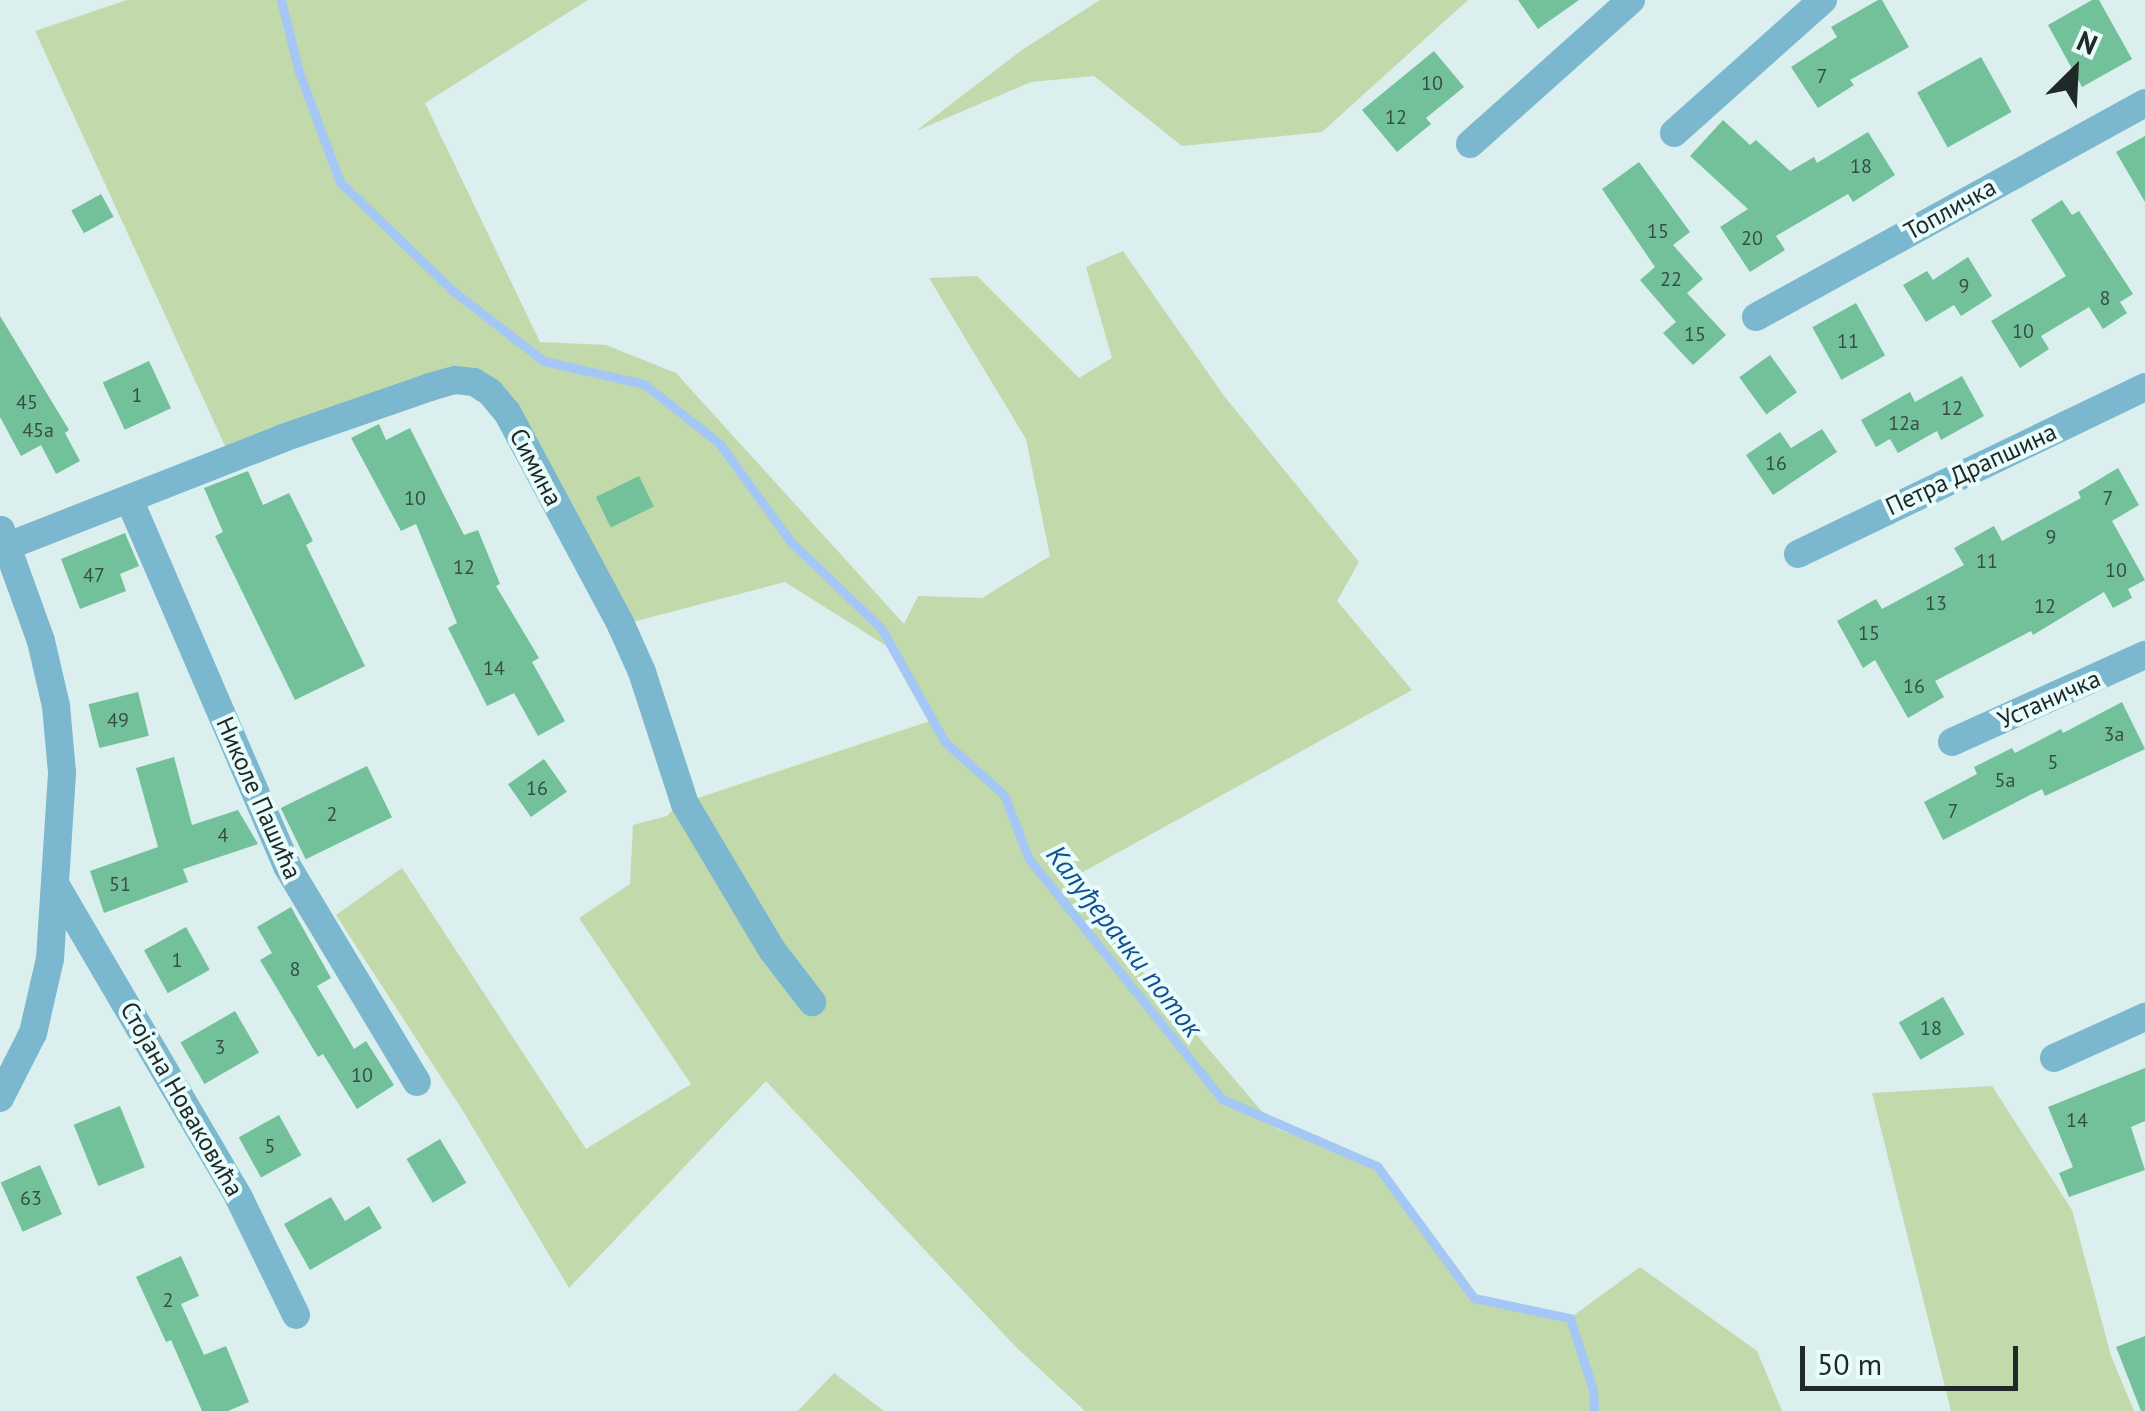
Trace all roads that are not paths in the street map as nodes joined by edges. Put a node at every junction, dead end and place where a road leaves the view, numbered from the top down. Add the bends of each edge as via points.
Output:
1 (1631, 0) edge
2 (1824, 0) edge
3 (2145, 103) edge
4 (1674, 133) dead end
5 (1470, 144) dead end
6 (1756, 317) dead end
7 (2145, 387) edge
8 (129, 499) junction
9 (4, 537) edge
10 (1798, 554) dead end
11 (2145, 655) edge
12 (1952, 742) dead end
13 (58, 889) junction
14 (812, 1002) dead end
15 (2145, 1017) edge
16 (2054, 1058) dead end
17 (417, 1082) dead end
18 (0, 1098) edge
19 (296, 1315) dead end

1 - 5 street
2 - 4 street
3 - 6 street, Топличка
7 - 10 street, Петра Драпшина
8 - 9 street, Симина
8 - 14 street, Симина via 430,387 456,380 490,392 507,412 621,625 685,804 772,950
8 - 17 street, Николе Пашића via 271,833
9 - 13 street via 42,641 56,706 62,772
11 - 12 street, Устаничка
13 - 18 street via 33,1034
13 - 19 street, Стојана Новаковића via 239,1198
15 - 16 street

